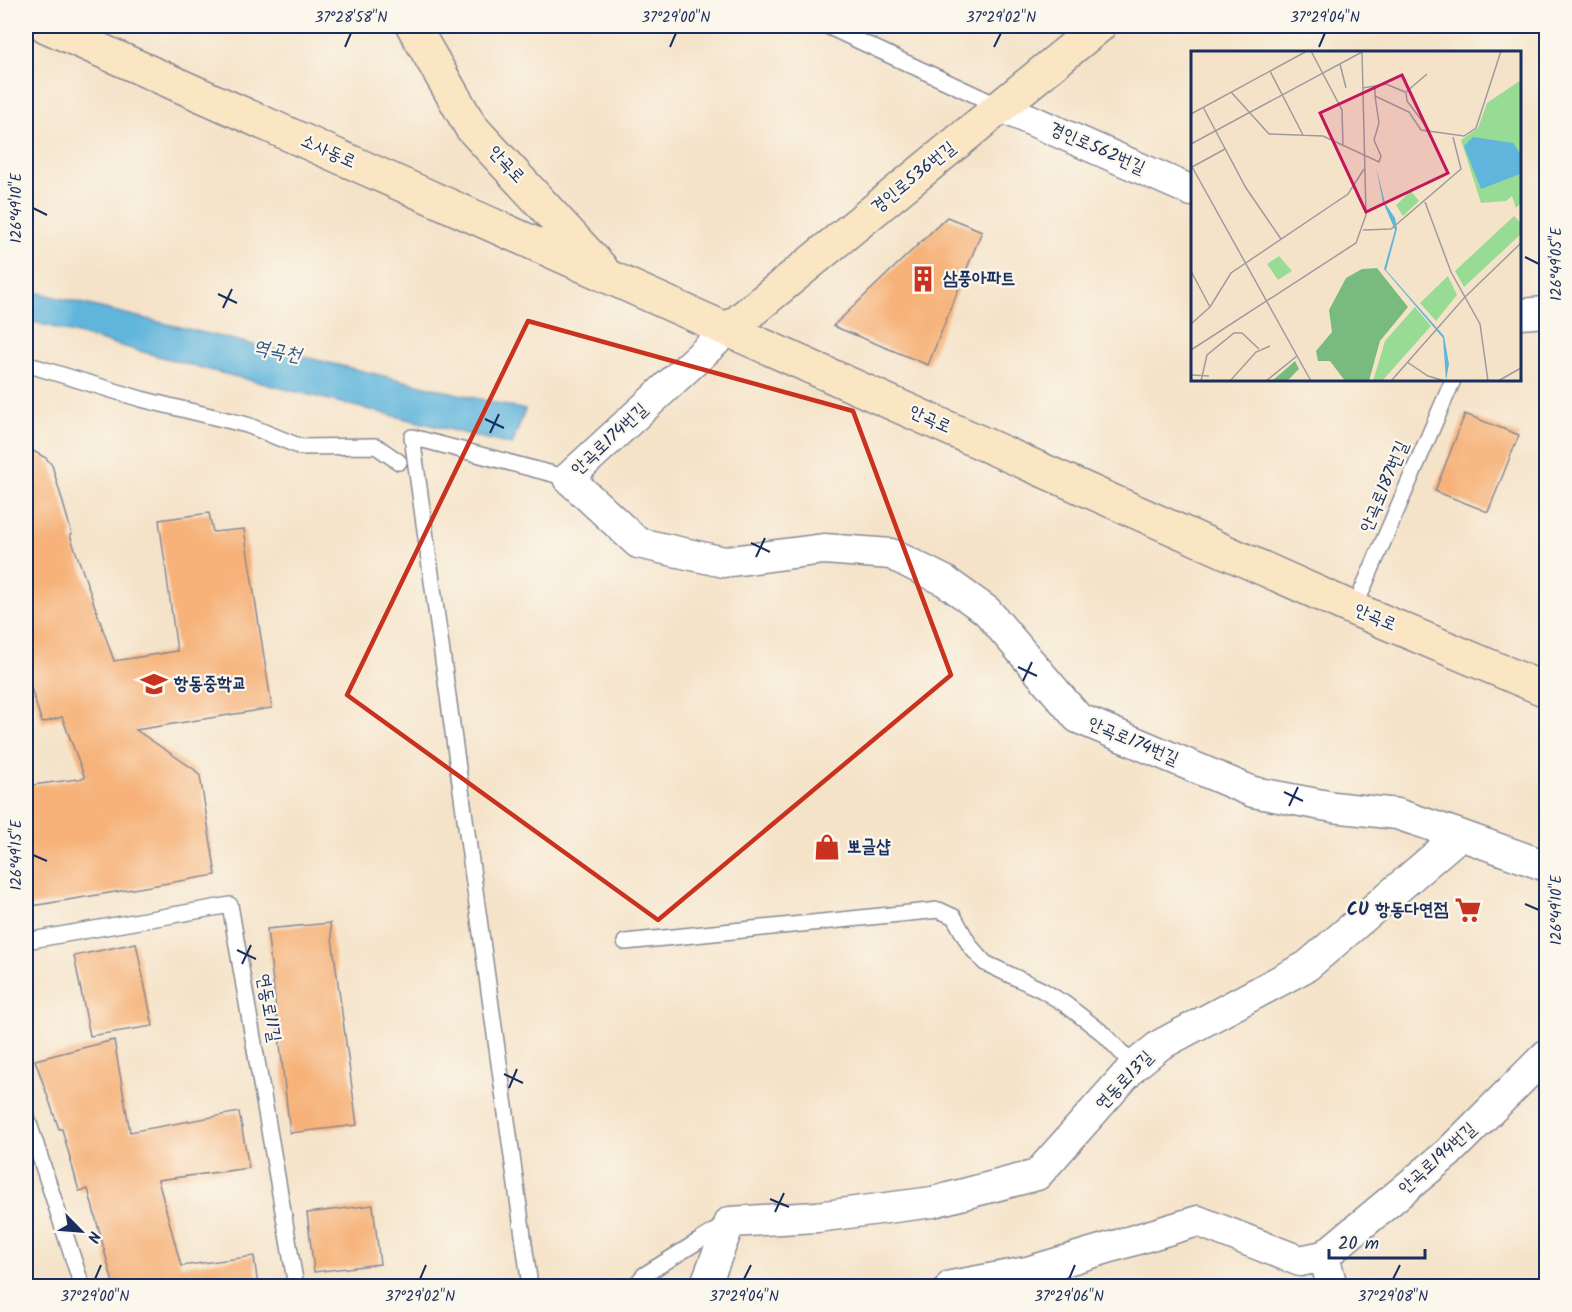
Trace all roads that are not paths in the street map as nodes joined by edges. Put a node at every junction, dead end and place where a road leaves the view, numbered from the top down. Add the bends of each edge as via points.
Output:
1 (46, 26) edge
2 (413, 26) edge
3 (827, 26) edge
4 (1099, 26) edge
5 (1001, 107) junction
6 (1191, 191) edge
7 (611, 278) junction
8 (1546, 312) edge
9 (1521, 314) edge
10 (728, 330) junction
11 (26, 364) edge
12 (1453, 381) edge
13 (399, 462) dead end
14 (568, 478) junction
15 (1354, 609) junction
16 (1546, 690) edge
17 (1460, 835) junction
18 (1546, 867) edge
19 (26, 941) edge
20 (625, 942) dead end
21 (1546, 1055) edge
22 (1134, 1066) junction
23 (26, 1114) edge
24 (730, 1221) junction
25 (1324, 1257) junction
26 (82, 1287) edge
27 (296, 1287) edge
28 (530, 1287) edge
29 (635, 1287) edge
30 (705, 1287) edge
31 (951, 1287) edge
32 (1332, 1287) edge

1 - 7 street, 소사동로
2 - 7 street, 안곡로 via 471,127
3 - 5 lane
4 - 5 street, 경인로536번길
5 - 6 street, 경인로562번길
5 - 10 street, 경인로536번길
7 - 10 street, 안곡로
8 - 9 street
10 - 14 street, 안곡로174번길
10 - 15 street, 안곡로
11 - 13 lane via 141,399 247,425 301,447 376,446
12 - 15 lane, 안곡로187번길
14 - 17 street, 안곡로174번길 via 638,543 724,562 824,549 891,554 945,581 987,611 1078,718 1253,792 1397,814
14 - 28 lane via 412,436
15 - 16 street, 안곡로
17 - 18 street
17 - 22 street, 연동로13길 via 1307,966 1161,1045
19 - 27 lane, 연동로11길 via 230,904
20 - 22 lane via 939,910 954,917 985,963 1065,1004 1104,1034
21 - 25 street, 안곡로194번길 via 1448,1153
22 - 24 street, 연동로13길 via 1037,1175 933,1203 817,1217
23 - 26 lane
24 - 29 lane via 644,1275
24 - 30 street
25 - 31 street via 1300,1261 1198,1221 1027,1272
25 - 32 street

